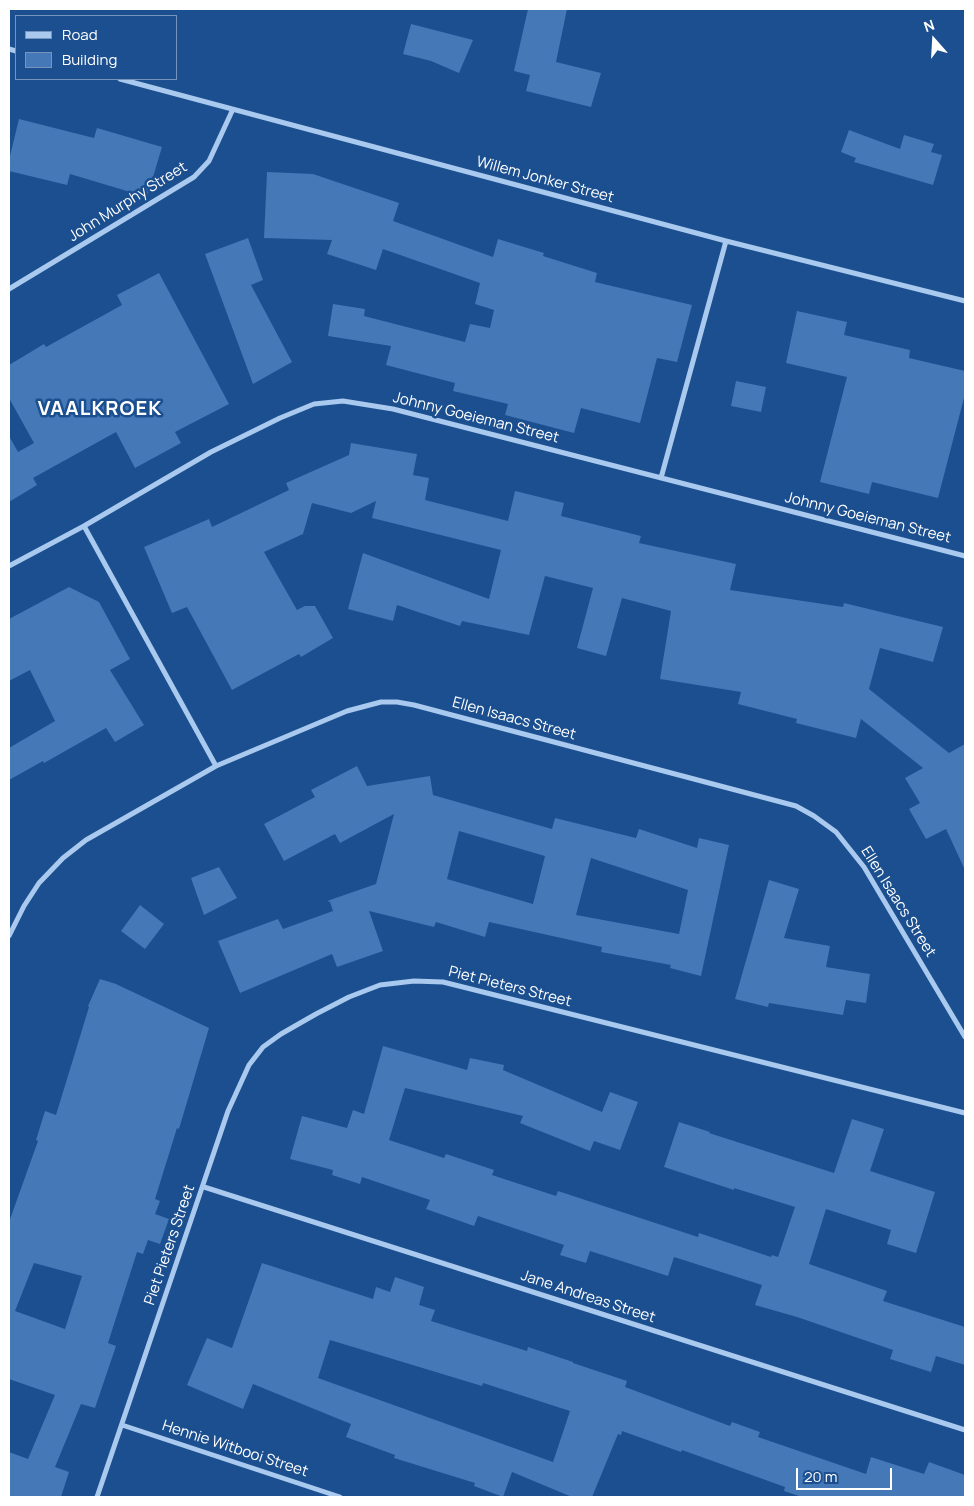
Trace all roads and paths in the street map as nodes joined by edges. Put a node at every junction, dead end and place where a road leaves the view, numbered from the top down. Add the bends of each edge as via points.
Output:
1 (124, 80) edge
2 (233, 110) junction
3 (726, 241) junction
4 (9, 289) edge
5 (965, 302) edge
6 (661, 478) junction
7 (84, 526) junction
8 (965, 556) edge
9 (9, 566) edge
10 (216, 766) junction
11 (9, 936) edge
12 (965, 1037) edge
13 (965, 1113) edge
14 (204, 1187) junction
15 (122, 1425) junction
16 (965, 1430) edge
17 (98, 1497) edge
18 (340, 1497) edge

1 - 2 street, Willem Jonker Street
2 - 3 street, Willem Jonker Street
2 - 4 street, John Murphy Street via 209,160 194,177
3 - 5 street, Willem Jonker Street
3 - 6 street
6 - 7 street, Johnny Goeieman Street via 393,408 343,401 314,404 280,418 211,452
6 - 8 street, Johnny Goeieman Street
7 - 9 street, Johnny Goeieman Street
7 - 10 street
10 - 11 street, Ellen Isaacs Street via 86,840 63,858 39,884
10 - 12 street, Ellen Isaacs Street via 347,711 382,702 397,702 796,806 836,832 864,867
13 - 14 street, Piet Pieters Street via 443,982 380,985 309,1018 263,1047 250,1065 228,1111
14 - 15 street, Piet Pieters Street
14 - 16 street, Jane Andreas Street
15 - 17 street, Piet Pieters Street
15 - 18 street, Hennie Witbooi Street

